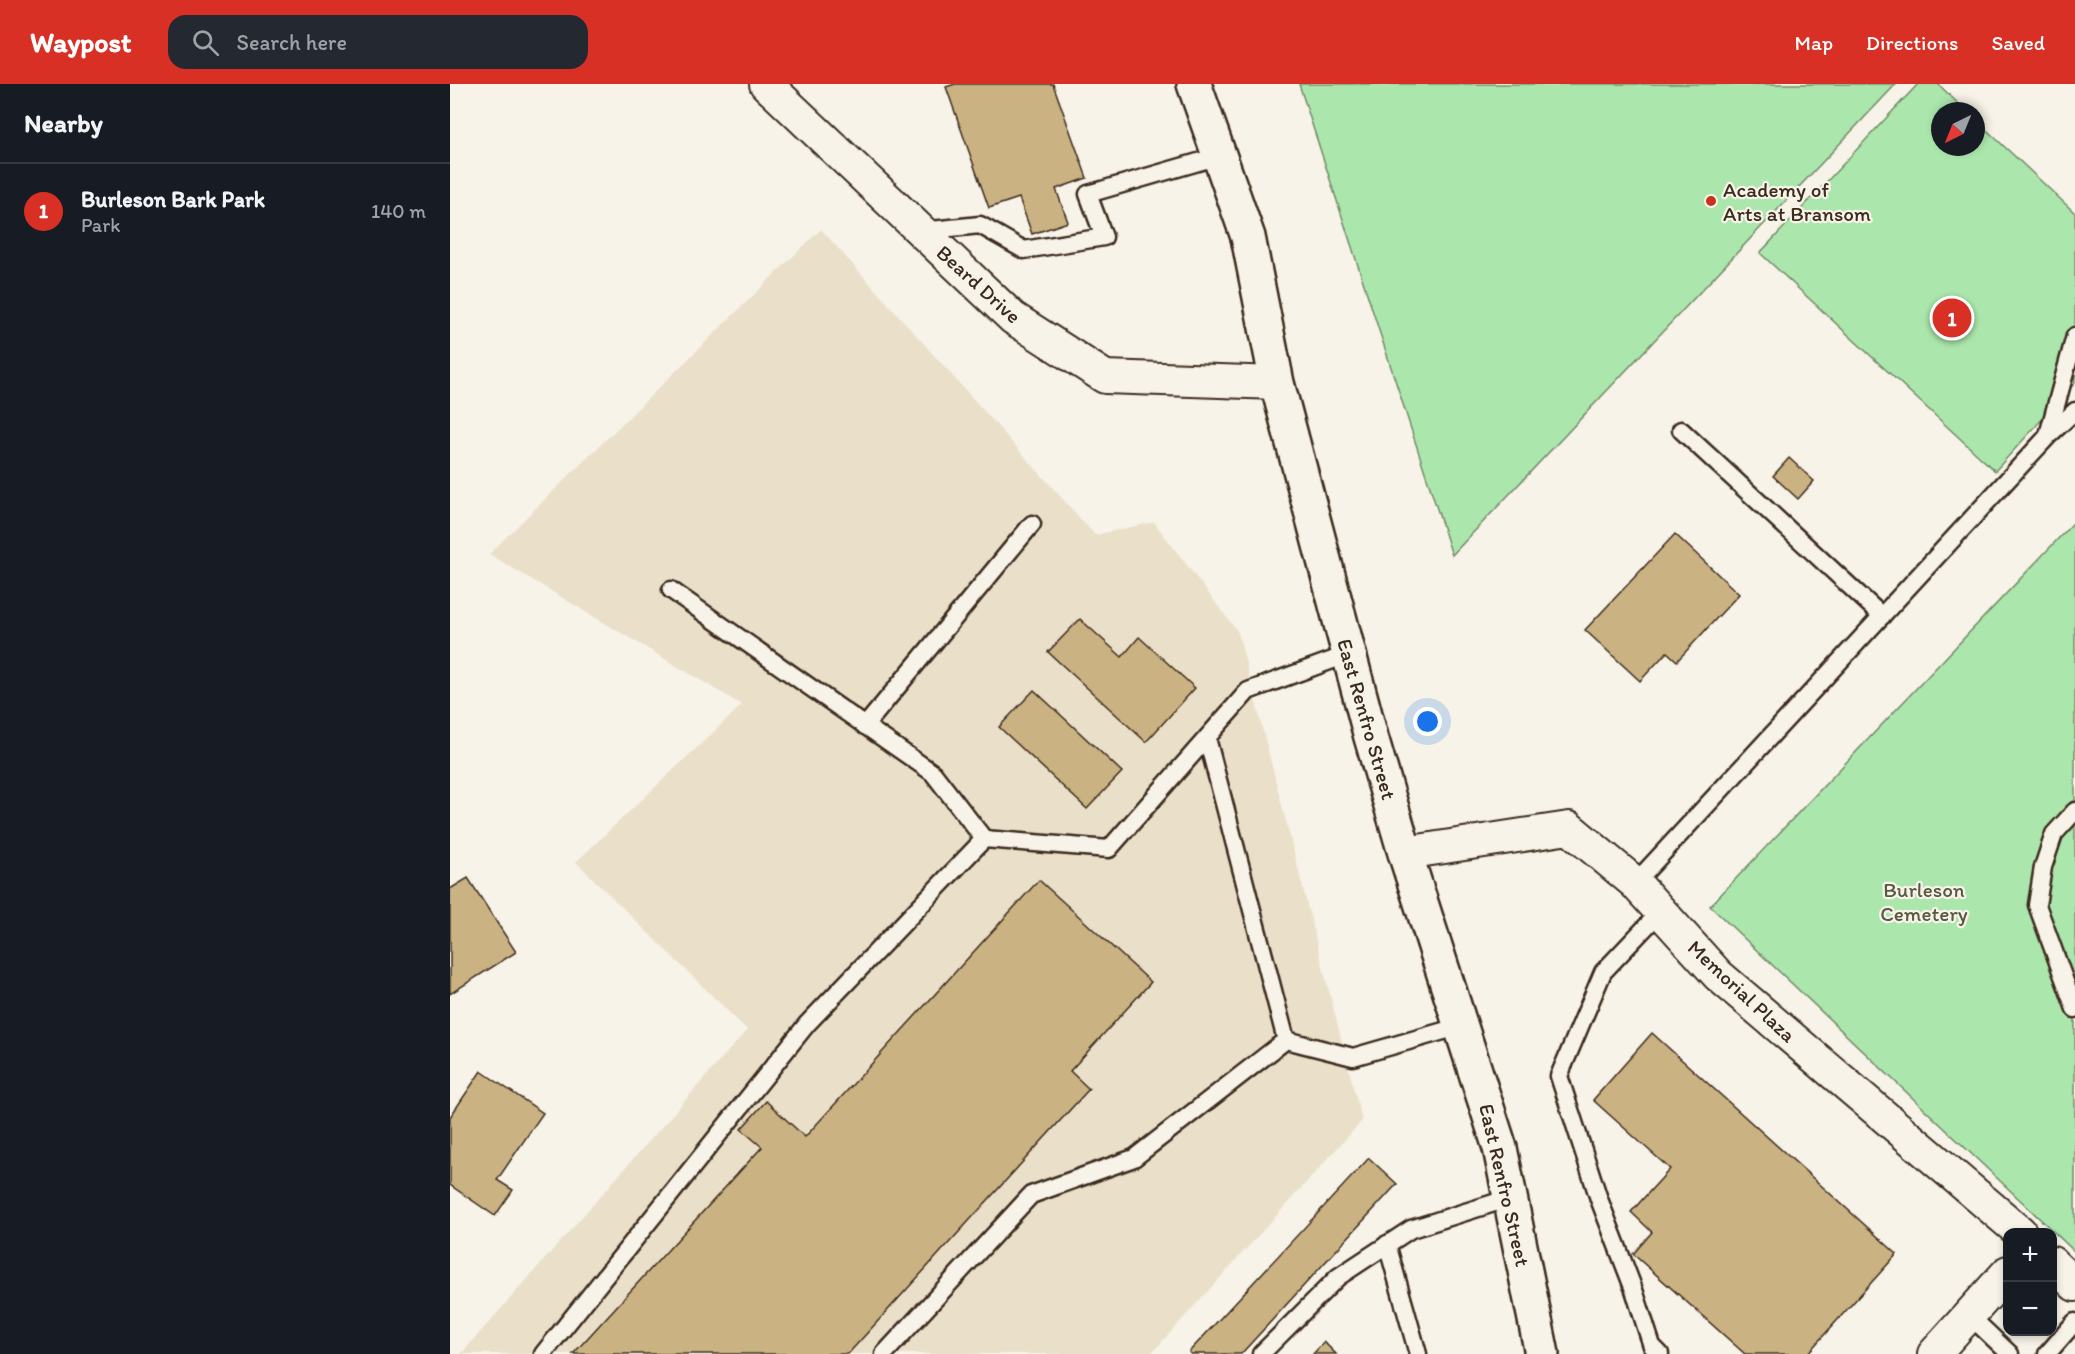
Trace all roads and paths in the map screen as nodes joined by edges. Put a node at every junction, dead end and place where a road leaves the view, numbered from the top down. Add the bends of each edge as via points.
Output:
1 (766, 84) edge
2 (1194, 84) edge
3 (1220, 156) junction
4 (921, 231) junction
5 (2075, 336) edge
6 (1277, 383) junction
7 (2075, 411) edge
8 (1682, 430) dead end
9 (2048, 436) junction
10 (1032, 524) dead end
11 (671, 590) dead end
12 (1882, 616) junction
13 (1349, 654) junction
14 (865, 726) junction
15 (1207, 738) junction
16 (2075, 812) edge
17 (984, 839) junction
18 (1405, 853) junction
19 (1635, 883) junction
20 (1660, 911) junction
21 (2075, 1009) edge
22 (1461, 1026) junction
23 (1286, 1040) junction
24 (1510, 1198) junction
25 (2014, 1228) edge
26 (1387, 1244) junction
27 (2057, 1268) edge
28 (2003, 1277) edge
29 (2075, 1285) edge
30 (1969, 1315) junction
31 (2075, 1322) edge
32 (1999, 1350) edge
33 (543, 1354) edge
34 (885, 1354) edge
35 (1261, 1354) edge
36 (1418, 1354) edge
37 (1542, 1354) edge
38 (1660, 1354) edge
39 (1934, 1354) edge
40 (2047, 1354) edge

1 - 4 street, Beard Drive
2 - 3 main road, East Renfro Street
3 - 4 lane via 1088,194 1104,237 1024,250 980,225
3 - 6 main road, East Renfro Street via 1248,237
4 - 6 street, Beard Drive via 1013,318 1105,377
5 - 9 lane
6 - 13 main road, East Renfro Street
7 - 9 lane
8 - 12 lane
9 - 12 lane
10 - 14 lane
11 - 14 lane
12 - 19 lane
13 - 15 lane via 1248,691
13 - 18 main road, East Renfro Street
14 - 17 lane via 933,773
15 - 17 lane via 1109,849
15 - 23 lane
16 - 21 lane via 2054,834 2037,904
17 - 33 lane via 807,1024
18 - 19 street, Memorial Plaza via 1569,828
18 - 22 main road, East Renfro Street
19 - 20 street, Memorial Plaza
20 - 25 street, Memorial Plaza via 1718,975
20 - 38 lane via 1604,972 1559,1076 1652,1346
22 - 23 lane via 1353,1057
22 - 24 main road, East Renfro Street via 1500,1148
23 - 34 lane via 1134,1158 1031,1195
24 - 26 lane via 1411,1229
24 - 37 main road, East Renfro Street
26 - 35 lane via 1338,1277
26 - 36 lane
27 - 29 street
28 - 30 street
30 - 32 lane
30 - 39 street
31 - 40 lane

